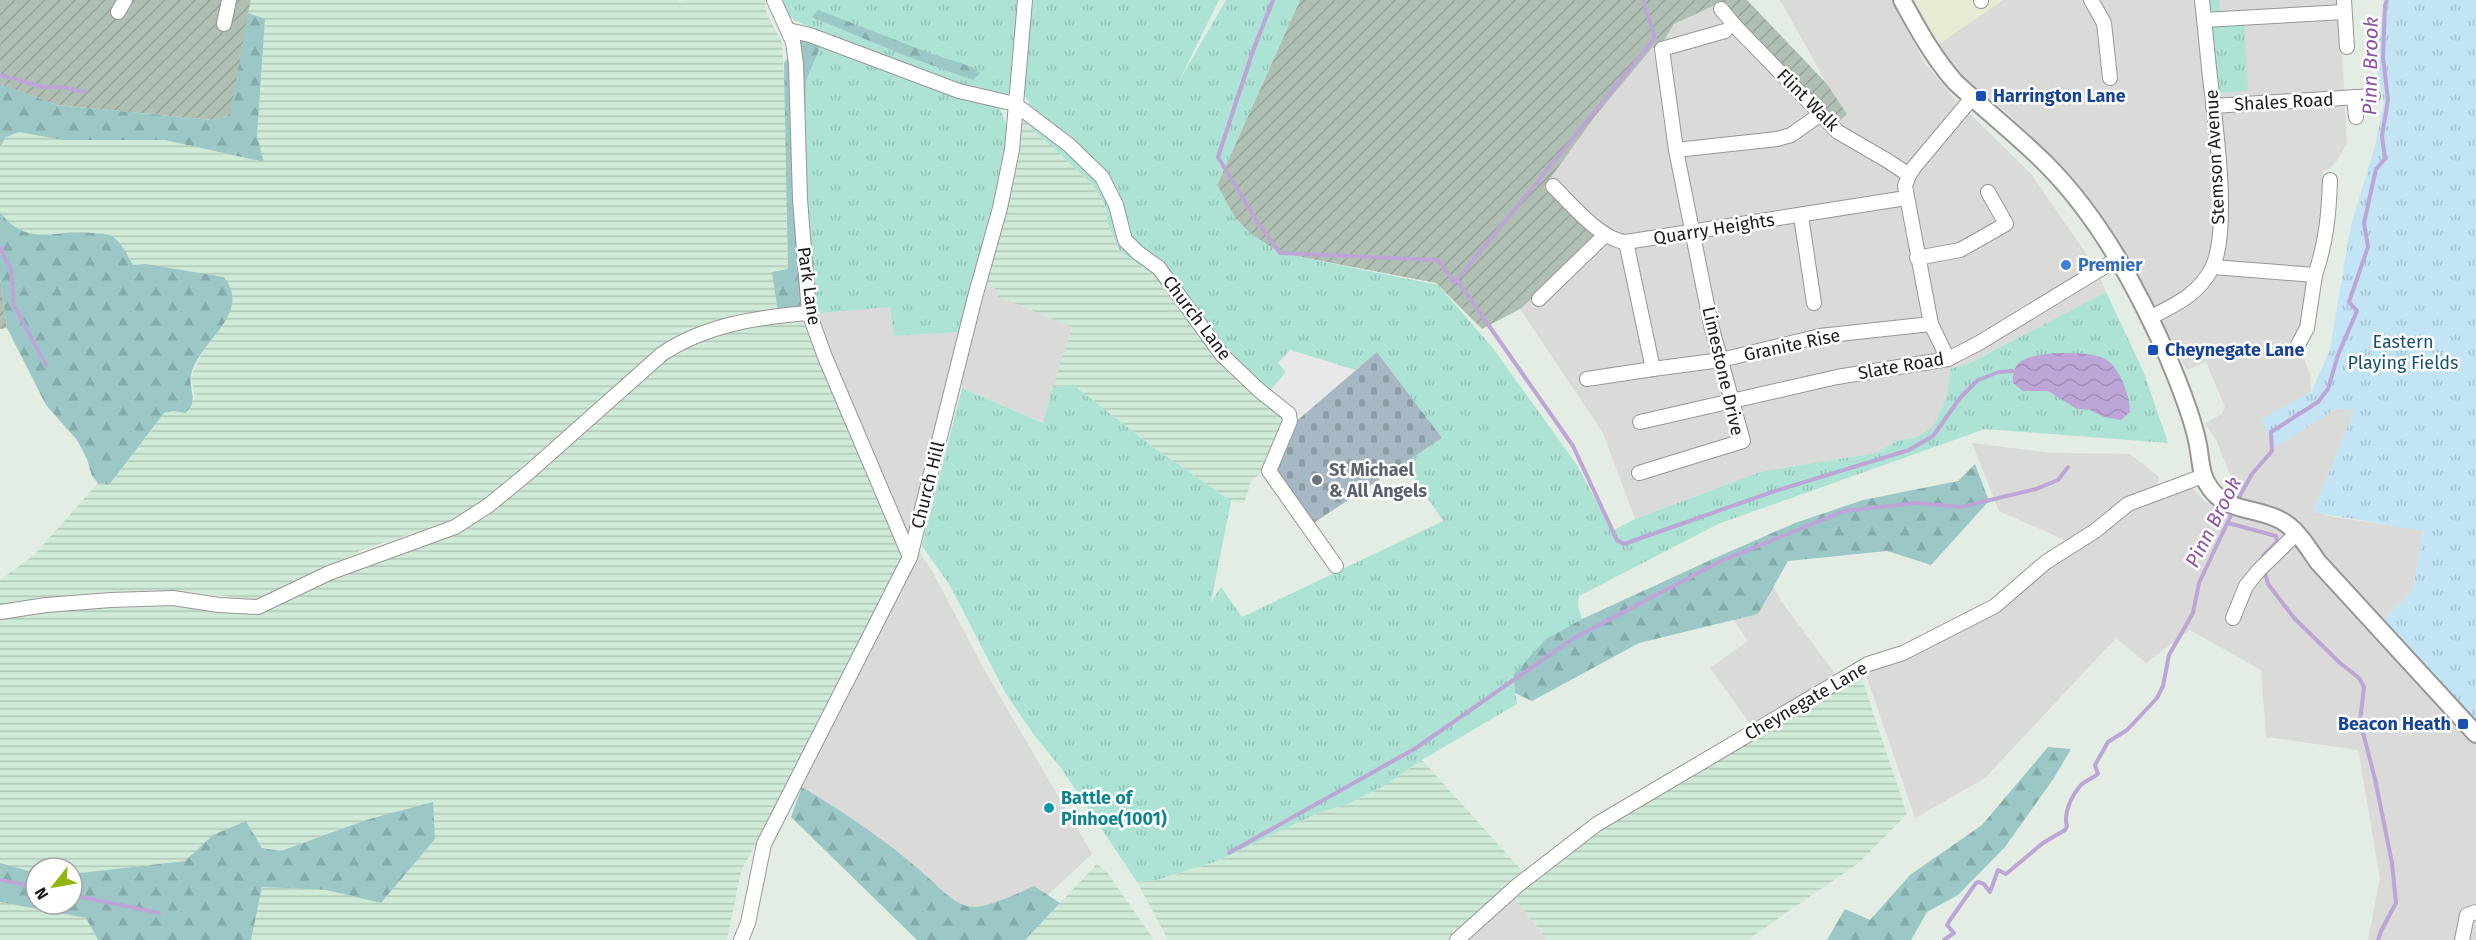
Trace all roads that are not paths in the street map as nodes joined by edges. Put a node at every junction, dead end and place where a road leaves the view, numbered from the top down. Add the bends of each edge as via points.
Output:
1 (228, 0) edge
2 (774, 0) edge
3 (1026, 0) edge
4 (1902, 0) edge
5 (2091, 0) edge
6 (2202, 0) edge
7 (2344, 6) edge
8 (1721, 9) dead end
9 (2204, 20) junction
10 (224, 24) dead end
11 (788, 30) junction
12 (1725, 31) dead end
13 (2347, 47) dead end
14 (2110, 78) dead end
15 (2373, 96) dead end
16 (2354, 97) junction
17 (1972, 98) junction
18 (1016, 105) junction
19 (2213, 106) junction
20 (2356, 117) dead end
21 (1815, 118) dead end
22 (1676, 150) junction
23 (1908, 175) junction
24 (2330, 180) dead end
25 (1553, 186) dead end
26 (1988, 192) dead end
27 (1906, 198) junction
28 (1801, 216) junction
29 (1694, 233) junction
30 (1605, 235) junction
31 (1626, 242) junction
32 (1917, 258) junction
33 (2117, 259) junction
34 (2213, 267) junction
35 (2316, 275) junction
36 (1539, 299) dead end
37 (1814, 303) dead end
38 (809, 313) junction
39 (2149, 318) junction
40 (1931, 324) junction
41 (2298, 345) dead end
42 (1948, 359) junction
43 (1721, 360) junction
44 (1653, 369) junction
45 (1587, 379) dead end
46 (1732, 399) junction
47 (1640, 422) dead end
48 (1639, 473) dead end
49 (2203, 476) junction
50 (2297, 533) junction
51 (910, 556) junction
52 (1336, 566) dead end
53 (0, 612) edge
54 (2233, 618) dead end
55 (2476, 734) edge
56 (2476, 912) edge
57 (741, 940) edge
58 (1457, 940) edge
59 (2462, 940) edge

1 - 10 street
2 - 11 street, Park Lane
3 - 18 street, Church Hill
4 - 17 street via 1935,58
5 - 14 street via 2104,23
6 - 9 street, Stemson Avenue
7 - 9 street
7 - 13 street
8 - 23 street, Flint Walk via 1838,132
9 - 19 street, Stemson Avenue
11 - 18 street, Church Lane via 959,91
11 - 38 street, Park Lane via 794,42 796,64 800,199
12 - 22 street, Limestone Drive via 1662,49
15 - 16 street, Shales Road
16 - 19 street, Shales Road
16 - 20 street, Shales Road
17 - 23 street
17 - 33 street via 2049,167
18 - 51 street, Church Hill via 1000,208
18 - 52 street, Church Lane via 1069,145 1102,177 1116,205 1125,240 1175,286 1222,355 1289,414 1290,421 1269,471
19 - 34 street, Stemson Avenue via 2220,220
21 - 22 street via 1791,135 1777,139
22 - 29 street, Limestone Drive
23 - 27 street
24 - 35 street via 2325,246
25 - 30 street, Quarry Heights
26 - 32 street via 2006,224 1960,250
27 - 28 street, Quarry Heights
27 - 32 street
28 - 29 street, Quarry Heights
28 - 37 street
29 - 31 street, Quarry Heights
29 - 43 street, Limestone Drive
30 - 31 street, Quarry Heights
30 - 36 street
31 - 44 street
32 - 40 street
33 - 39 street
33 - 42 street, Slate Road
34 - 35 street
34 - 39 street, Stemson Avenue via 2192,294
35 - 41 street via 2307,328
38 - 51 street, Park Lane
38 - 53 street via 750,320 676,344 528,473 455,527 328,573 258,607 173,598 100,600
39 - 49 street via 2190,420
40 - 42 street
40 - 43 street, Granite Rise via 1820,336
42 - 46 street, Slate Road
43 - 44 street, Granite Rise
43 - 46 street, Limestone Drive
44 - 45 street
46 - 47 street, Slate Road
46 - 48 street, Limestone Drive via 1743,441
49 - 50 street via 2218,498 2272,515
49 - 58 street, Cheynegate Lane via 2128,504 2046,562 1995,606 1903,653 1868,664 1598,824 1518,885
50 - 54 street via 2246,586
50 - 55 street via 2318,562
51 - 57 street, Church Hill via 764,844
56 - 59 street via 2467,915

